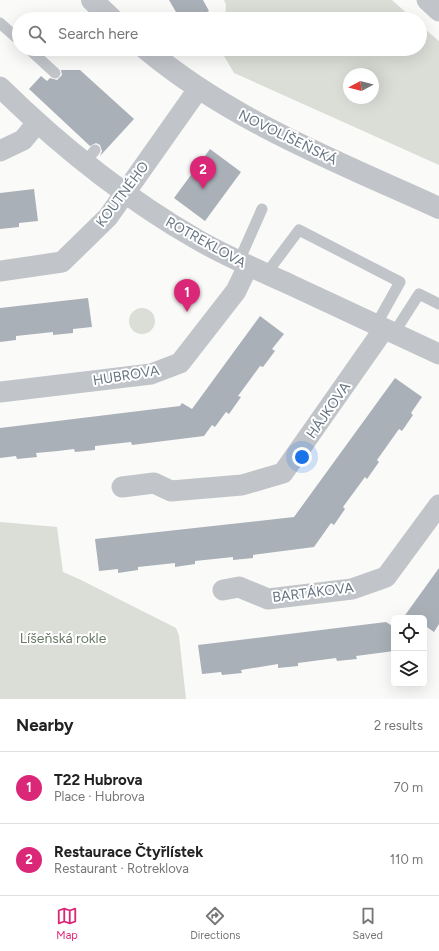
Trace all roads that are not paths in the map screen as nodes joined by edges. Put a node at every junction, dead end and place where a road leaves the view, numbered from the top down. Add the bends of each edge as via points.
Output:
1 (92, 0) edge
2 (427, 0) edge
3 (439, 11) edge
4 (105, 12) edge
5 (0, 23) edge
6 (12, 34) edge
7 (37, 56) edge
8 (156, 56) edge
9 (55, 72) dead end
10 (0, 87) edge
11 (199, 88) junction
12 (37, 124) junction
13 (0, 151) edge
14 (125, 194) junction
15 (439, 208) edge
16 (262, 210) dead end
17 (251, 267) junction
18 (0, 271) edge
19 (439, 304) edge
20 (384, 329) junction
21 (439, 354) edge
22 (0, 392) edge
23 (122, 487) dead end
24 (439, 505) edge
25 (223, 590) dead end

1 - 4 street
2 - 3 street
5 - 6 lane
7 - 9 lane
8 - 11 street, NOVOLÍŠEŇSKÁ
10 - 12 street, ROTREKLOVA
11 - 14 street, KOUTNÉHO
11 - 15 street, NOVOLÍŠEŇSKÁ via 274,132
12 - 13 street via 23,140
12 - 14 street, ROTREKLOVA via 89,157
14 - 17 street, ROTREKLOVA via 198,240
14 - 18 street, KOUTNÉHO via 108,218 62,262
16 - 17 lane
17 - 20 street, ROTREKLOVA
17 - 20 lane via 299,230 400,282
17 - 22 street, HUBROVA via 236,291 180,363 151,374
19 - 20 lane via 419,294
20 - 21 street, ROTREKLOVA
20 - 23 street, HÁJKOVA via 283,474 242,485 179,491 171,491 154,483
24 - 25 street, BARTÁKOVA via 386,577 352,589 268,599 239,587

